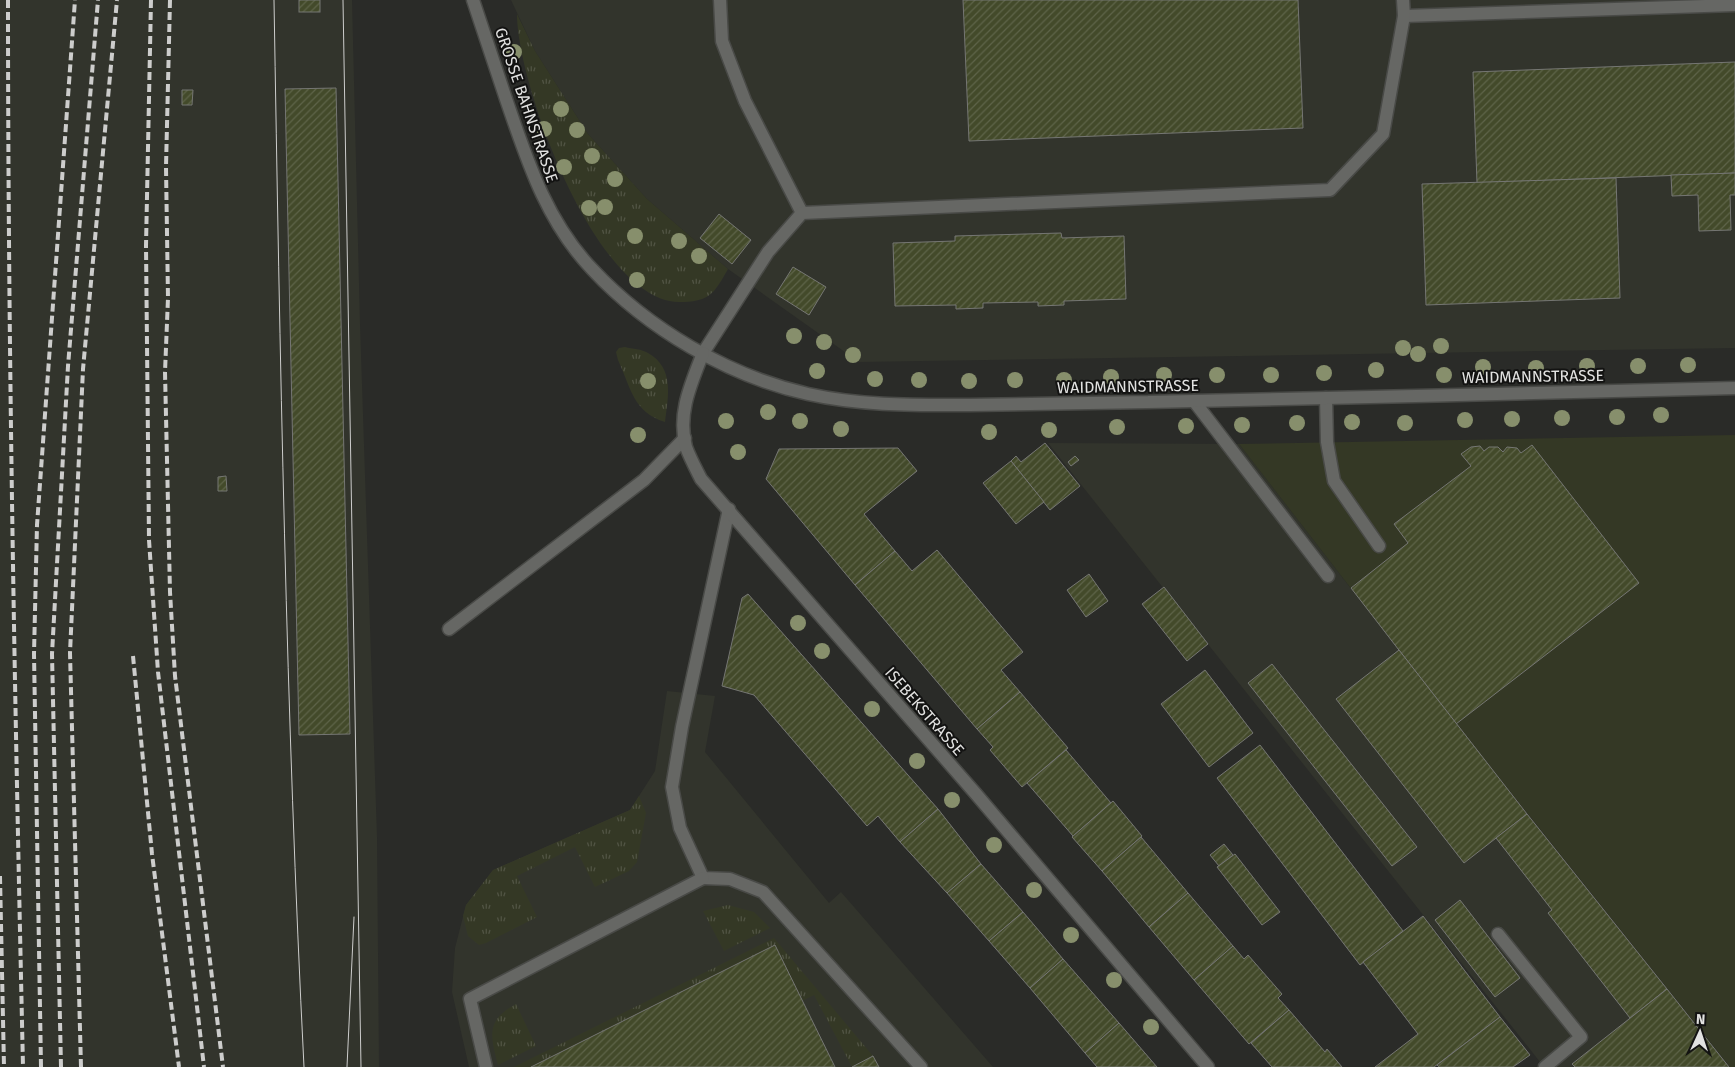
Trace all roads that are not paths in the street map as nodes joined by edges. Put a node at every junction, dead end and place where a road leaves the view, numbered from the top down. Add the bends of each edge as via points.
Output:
1 (473, 0) edge
2 (720, 0) edge
3 (1403, 0) edge
4 (1735, 5) edge
5 (1404, 16) junction
6 (802, 212) junction
7 (571, 243) joint
8 (703, 353) junction
9 (1735, 388) edge
10 (1326, 398) junction
11 (1194, 401) junction
12 (685, 438) junction
13 (728, 509) junction
14 (1379, 546) dead end
15 (1328, 576) dead end
16 (449, 629) dead end
17 (703, 878) junction
18 (1498, 934) dead end
19 (486, 1067) edge
20 (921, 1067) edge
21 (1208, 1067) edge
22 (1544, 1067) edge

1 - 7 street, GROSSE BAHNSTRASSE via 530,172
2 - 6 street via 722,41 738,84
3 - 5 street
4 - 5 street
5 - 6 street via 1383,134 1330,190
6 - 8 street, ISEBEKSTRASSE via 768,252
7 - 8 street, WAIDMANNSTRASSE via 589,266 632,307
8 - 11 street, WAIDMANNSTRASSE via 772,384 868,404
8 - 12 street, ISEBEKSTRASSE via 684,405
9 - 10 street, WAIDMANNSTRASSE
10 - 11 street, WAIDMANNSTRASSE
10 - 14 street via 1327,442 1334,481
11 - 15 street
12 - 13 street, ISEBEKSTRASSE via 701,479
12 - 16 street via 644,480
13 - 17 street via 672,786 680,828
13 - 21 street, ISEBEKSTRASSE
17 - 19 street via 470,999
17 - 20 street via 730,878 763,892
18 - 22 street via 1581,1037

